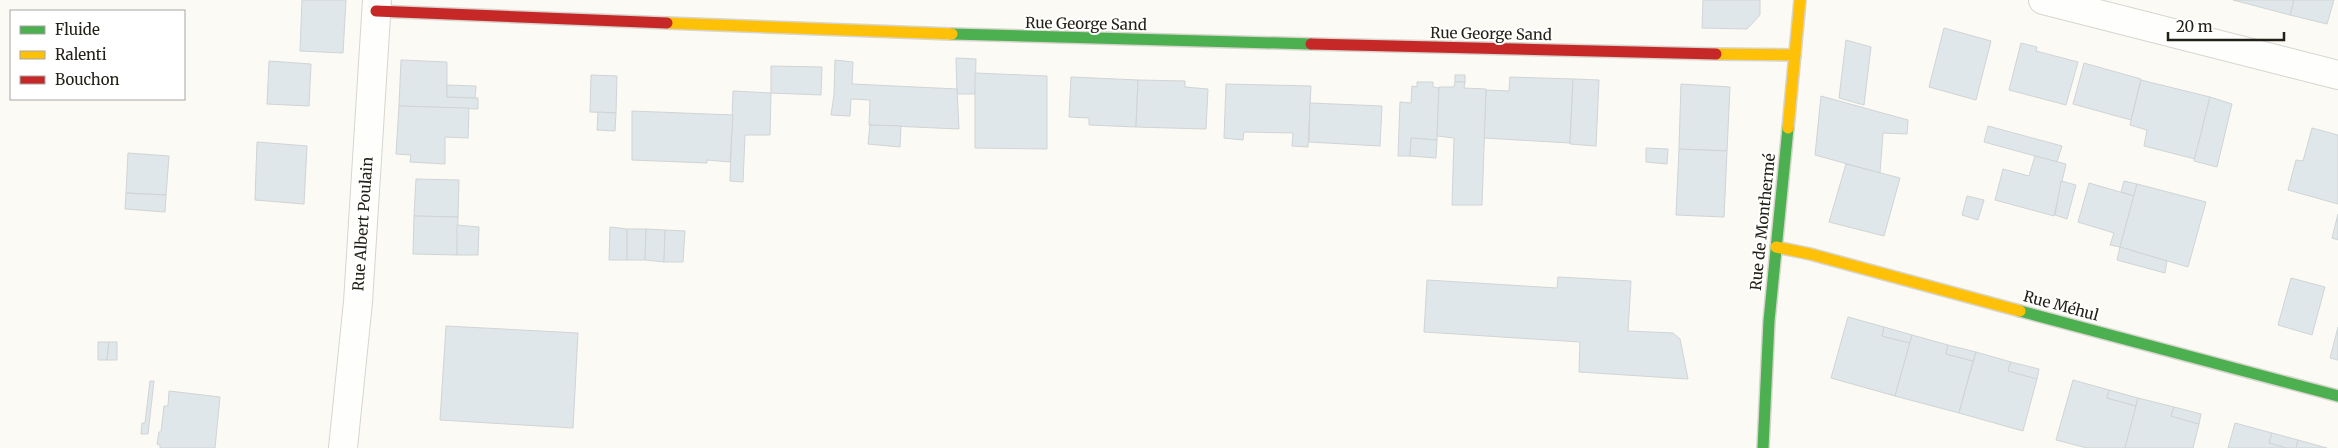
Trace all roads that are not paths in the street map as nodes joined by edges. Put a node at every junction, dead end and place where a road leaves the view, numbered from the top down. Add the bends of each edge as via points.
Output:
1 (1800, 0) edge
2 (2043, 0) edge
3 (377, 5) edge
4 (1795, 55) junction
5 (2338, 75) edge
6 (1776, 247) junction
7 (2338, 396) edge
8 (343, 448) edge
9 (1763, 448) edge

1 - 4 street, Rue de Monthermé
2 - 5 street
3 - 4 street, Rue George Sand via 1020,37
3 - 8 street, Rue Albert Poulain via 358,302
4 - 6 street, Rue de Monthermé
6 - 7 street, Rue Méhul via 1820,256
6 - 9 street, Rue de Monthermé

